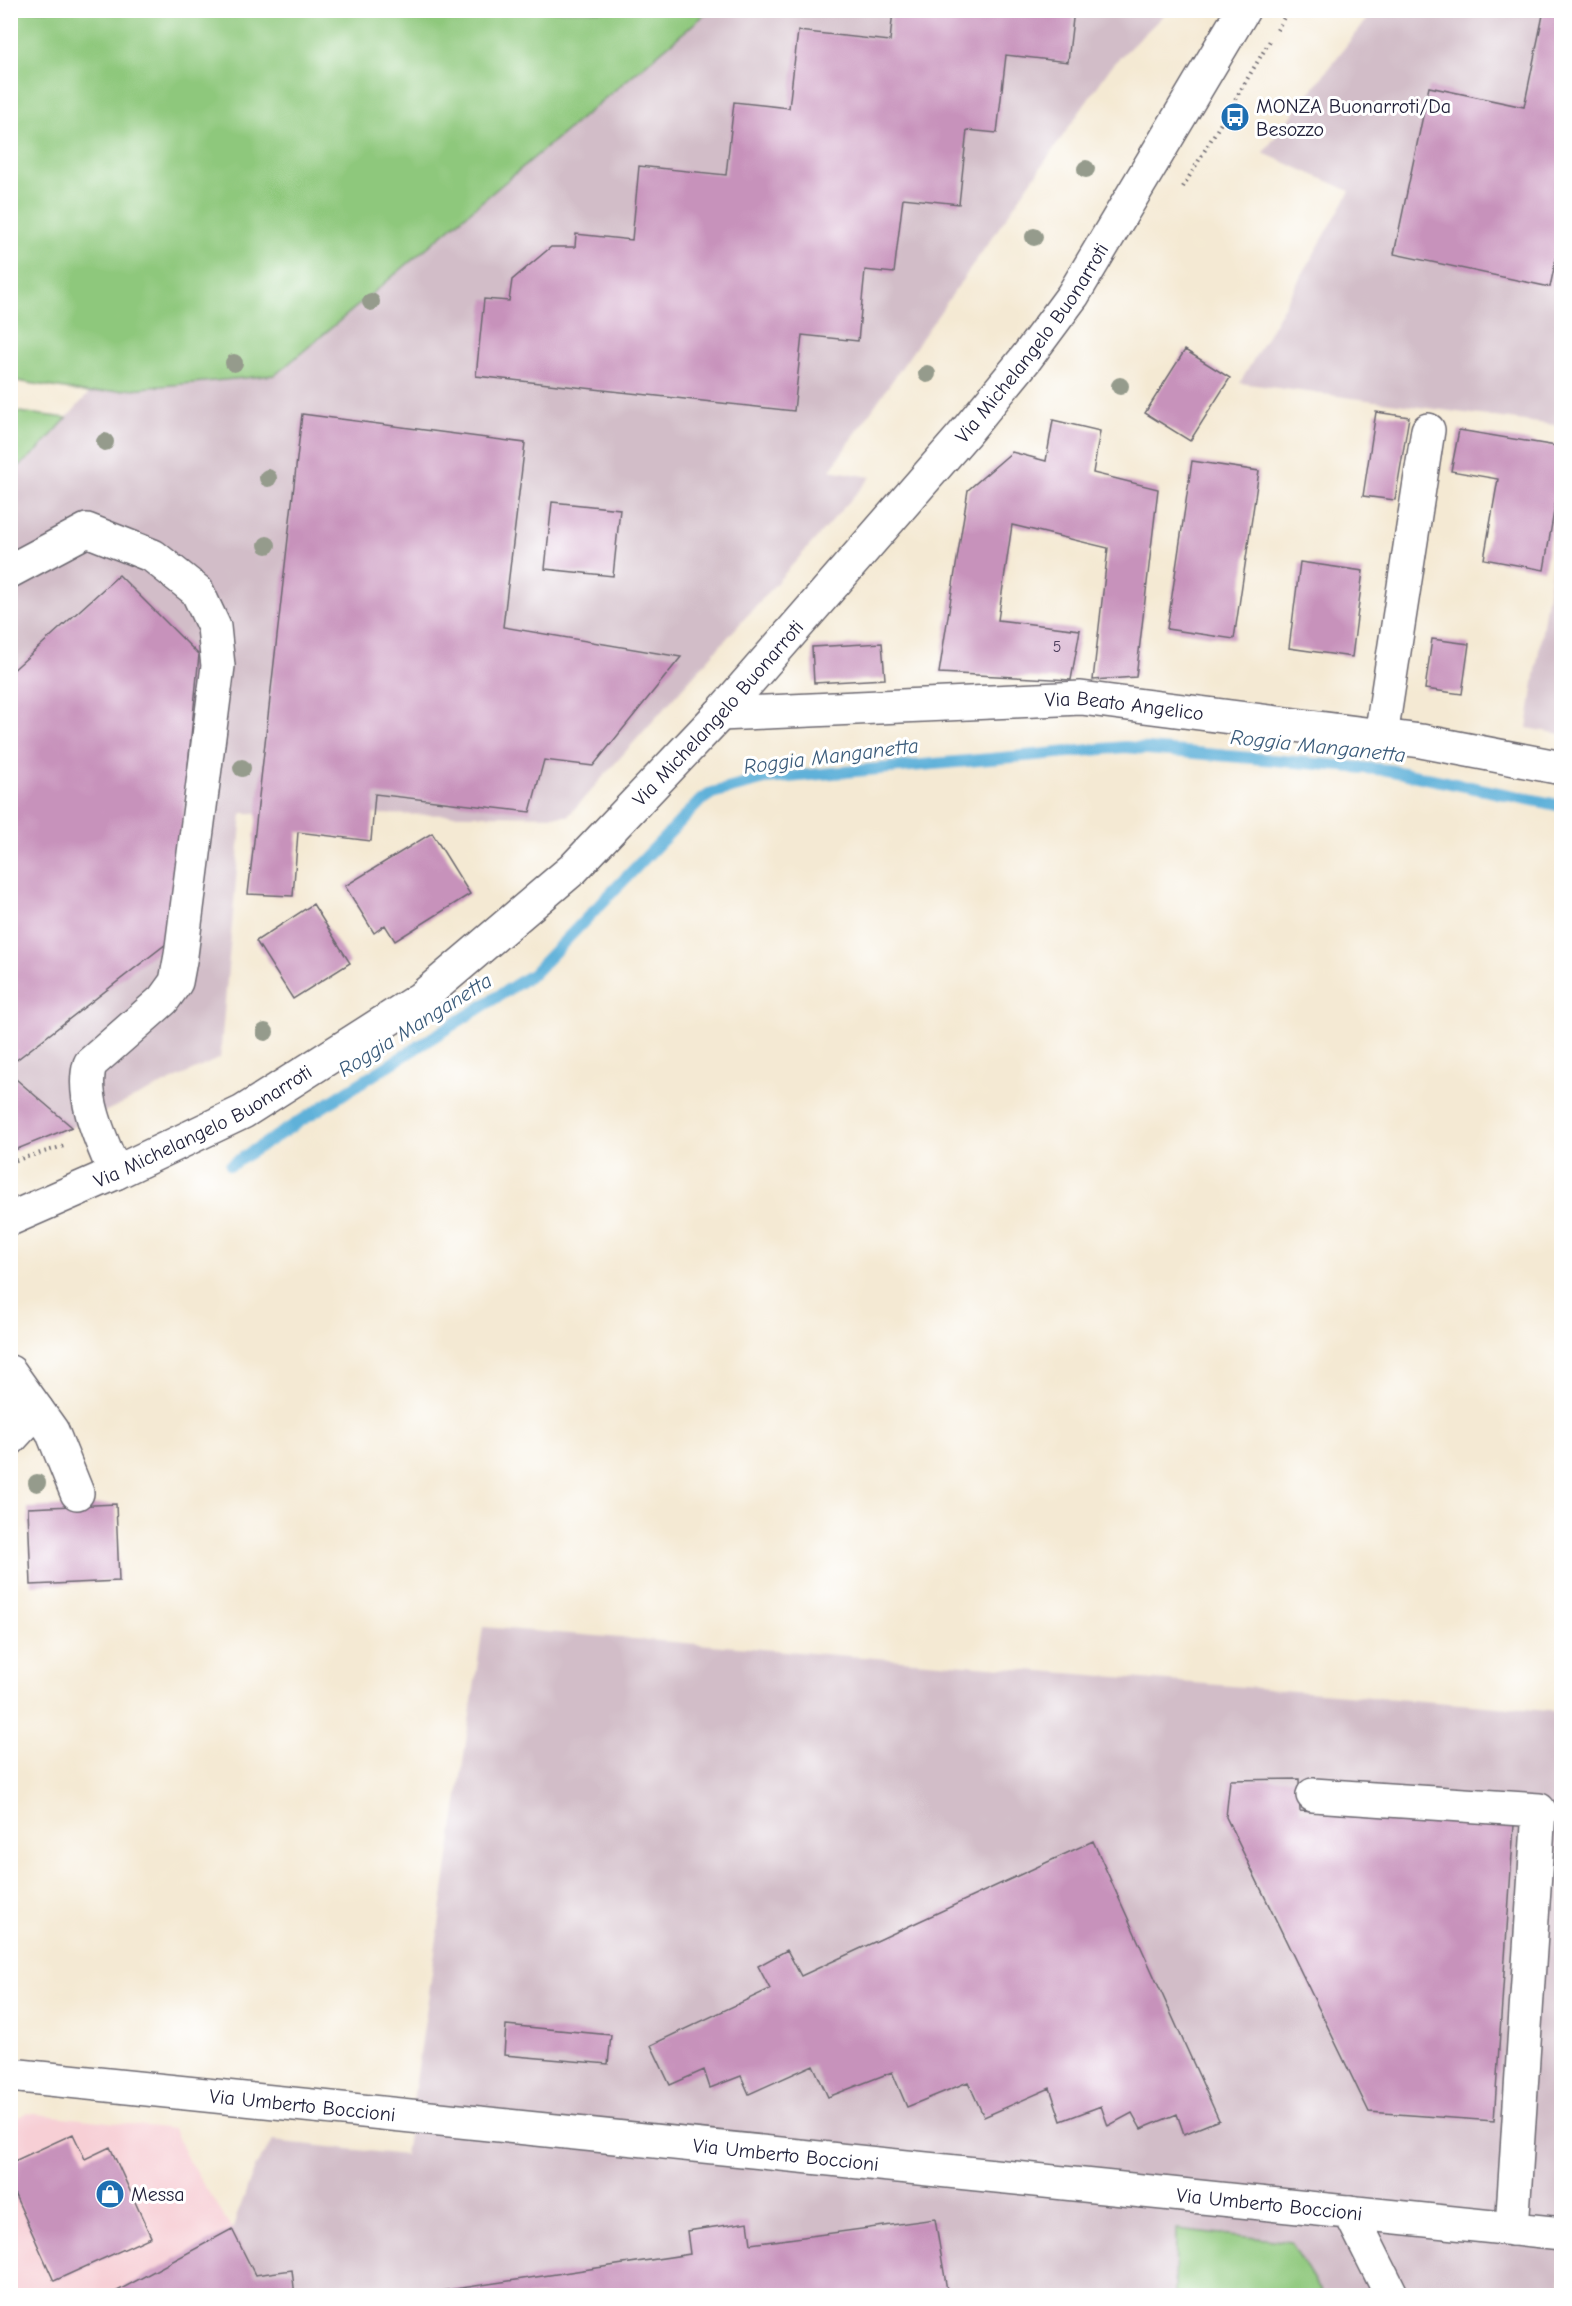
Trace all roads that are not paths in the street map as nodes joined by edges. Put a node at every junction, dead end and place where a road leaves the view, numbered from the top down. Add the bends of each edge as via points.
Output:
1 (1243, 10) edge
2 (1428, 430) dead end
3 (10, 571) edge
4 (720, 714) junction
5 (1381, 736) junction
6 (1562, 768) edge
7 (115, 1173) junction
8 (10, 1219) edge
9 (10, 1372) edge
10 (37, 1410) junction
11 (10, 1439) edge
12 (76, 1493) dead end
13 (1313, 1795) dead end
14 (10, 2075) edge
15 (1350, 2212) junction
16 (1512, 2229) junction
17 (1562, 2234) edge
18 (1392, 2295) edge

1 - 4 street, Via Michelangelo Buonarroti via 1079,285 1027,357
2 - 5 street
3 - 7 street via 87,530 153,556 198,591 214,627 218,666 176,982 163,1000 90,1064 87,1076 87,1093 99,1135
4 - 5 street, Via Beato Angelico via 1081,698
4 - 7 street, Via Michelangelo Buonarroti via 573,870 420,999 243,1112
5 - 6 street, Via Beato Angelico
7 - 8 street, Via Michelangelo Buonarroti
9 - 10 street
10 - 11 street
10 - 12 street via 52,1431
13 - 16 street via 1539,1810
14 - 15 street, Via Umberto Boccioni
15 - 16 street, Via Umberto Boccioni
15 - 18 street
16 - 17 street, Via Umberto Boccioni

